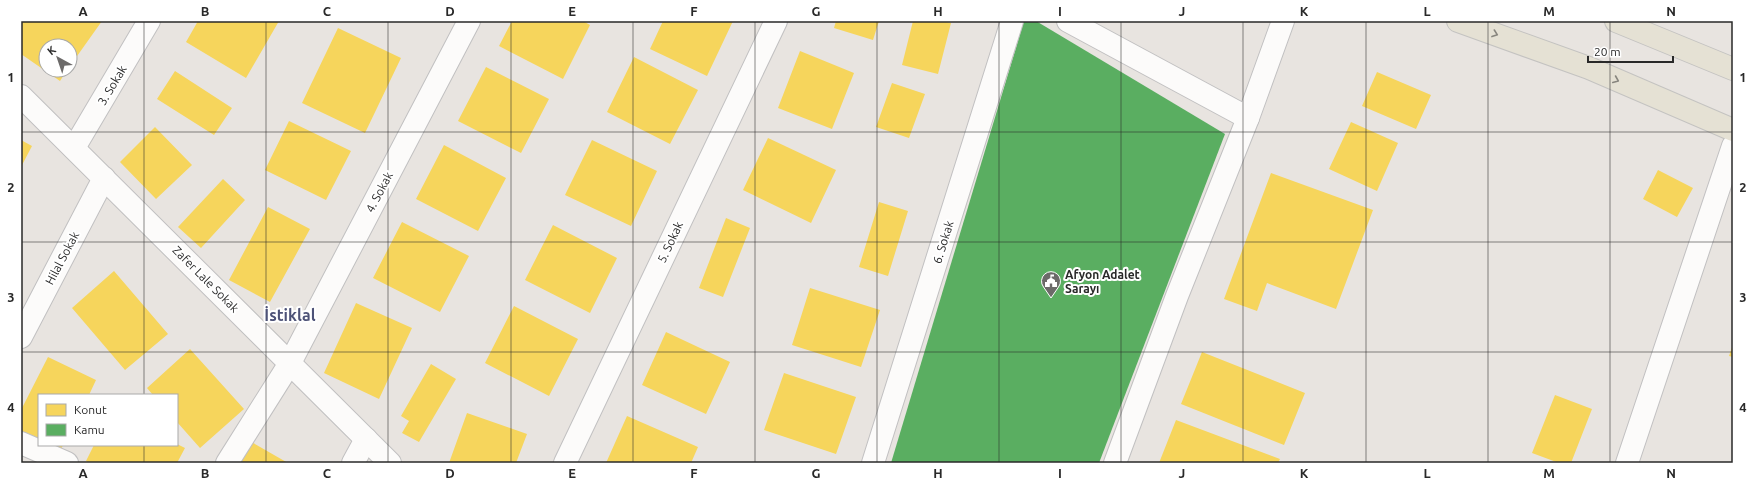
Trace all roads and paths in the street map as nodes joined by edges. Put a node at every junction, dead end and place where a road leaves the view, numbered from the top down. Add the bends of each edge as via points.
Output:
1 (150, 21) edge
2 (469, 21) edge
3 (776, 21) edge
4 (1012, 21) edge
5 (1068, 21) edge
6 (1283, 21) edge
7 (1458, 21) edge
8 (1616, 21) edge
9 (1639, 25) edge
10 (1733, 69) edge
11 (21, 96) edge
12 (1248, 118) junction
13 (1733, 130) edge
14 (1733, 146) edge
15 (74, 148) junction
16 (104, 178) junction
17 (21, 337) edge
18 (290, 363) junction
19 (366, 439) junction
20 (21, 443) edge
21 (67, 463) edge
22 (227, 463) edge
23 (353, 463) edge
24 (390, 463) edge
25 (565, 463) edge
26 (873, 463) edge
27 (1115, 463) edge
28 (1627, 463) edge

1 - 15 street, 3. Sokak
2 - 18 street, 4. Sokak
3 - 25 street, 5. Sokak
4 - 26 street, 6. Sokak
5 - 12 street
6 - 12 street
7 -> 13 main road via 1589,68
8 - 9 main road
9 - 10 main road
11 - 15 street, Zafer Lale Sokak
12 - 27 street via 1177,296
14 - 28 street
15 - 16 street, Zafer Lale Sokak
16 - 17 street, Hilal Sokak
16 - 18 street, Zafer Lale Sokak
18 - 19 street, Zafer Lale Sokak
18 - 22 street, 4. Sokak
19 - 23 street
19 - 24 street, Zafer Lale Sokak
20 - 21 street

